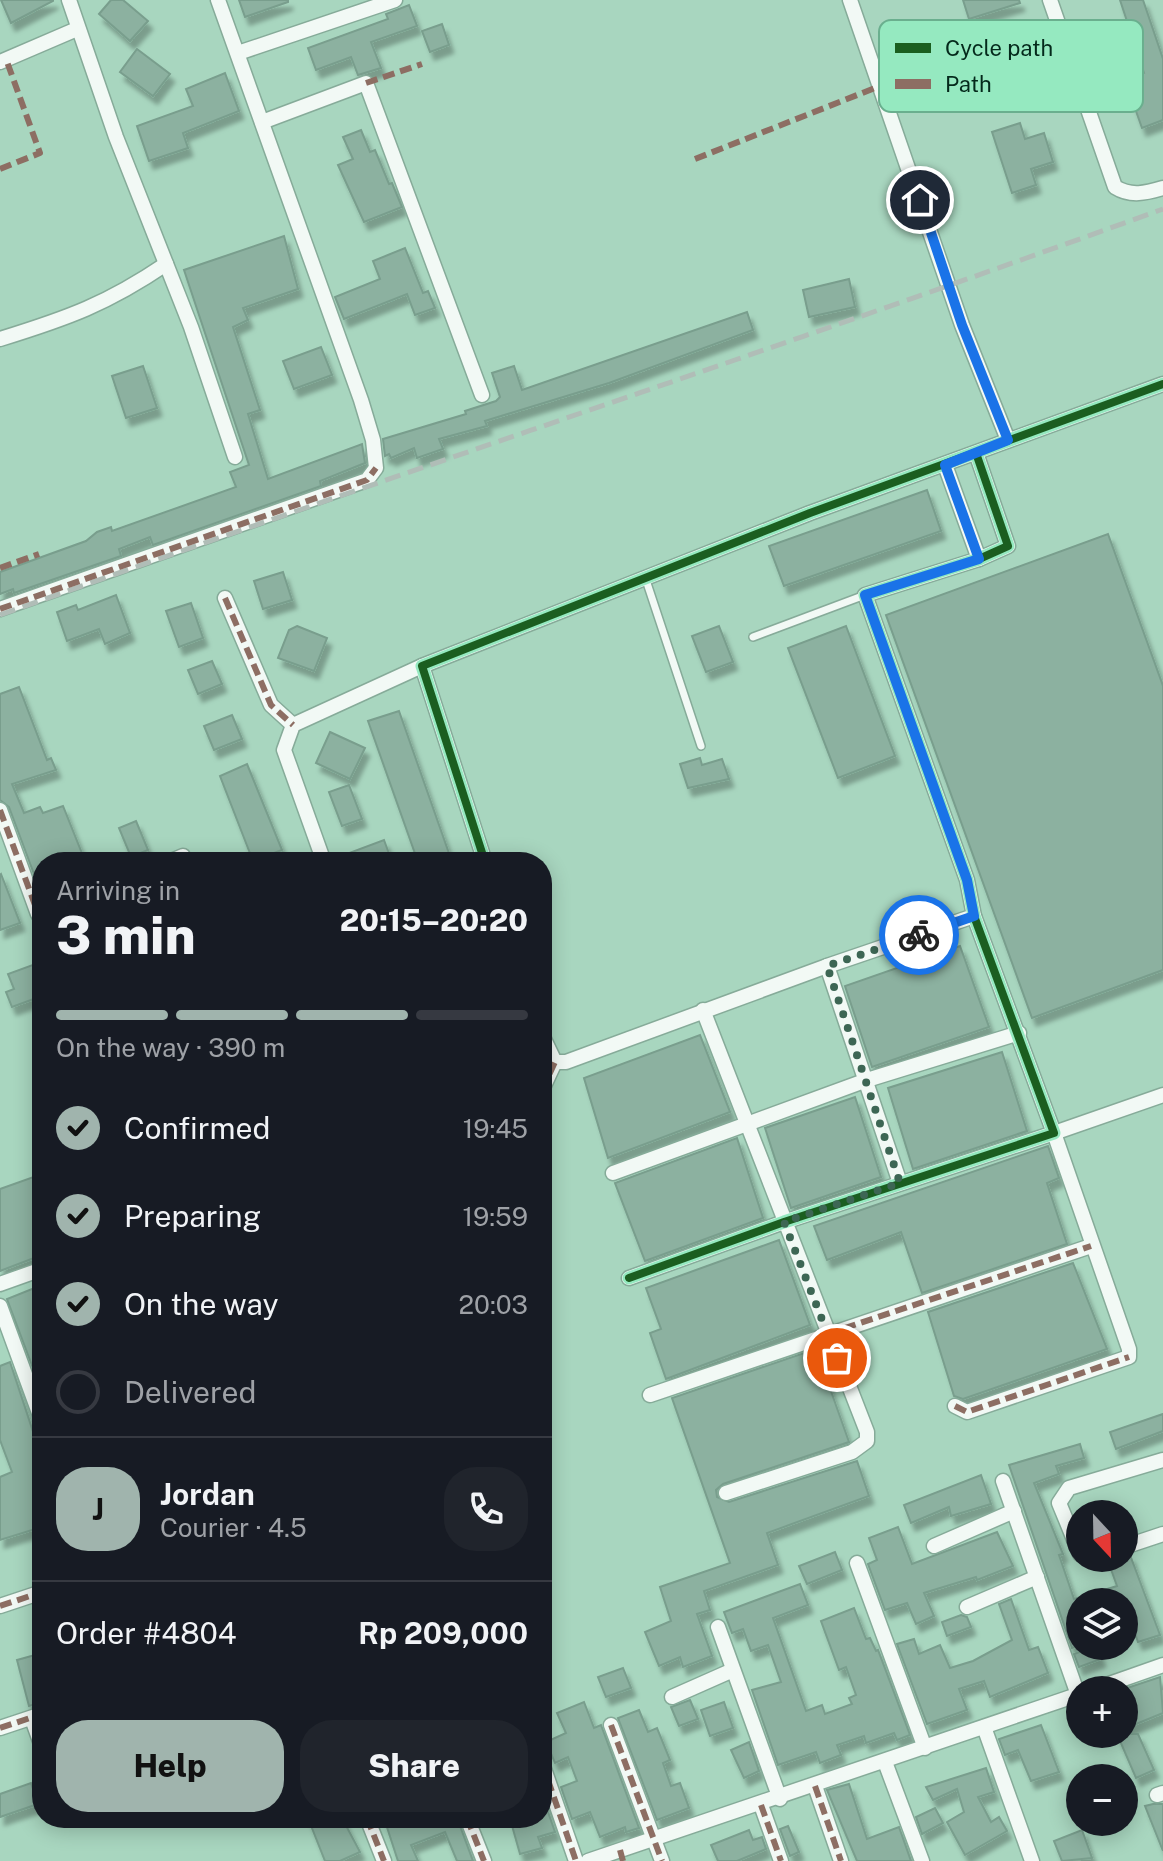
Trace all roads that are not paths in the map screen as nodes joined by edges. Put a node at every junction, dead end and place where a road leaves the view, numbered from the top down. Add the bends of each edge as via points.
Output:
1 (69, 0) edge
2 (218, 0) edge
3 (395, 0) edge
4 (850, 0) edge
5 (1050, 0) edge
6 (1057, 20) edge
7 (77, 29) junction
8 (238, 53) junction
9 (0, 62) edge
10 (879, 84) edge
11 (889, 112) edge
12 (1089, 112) edge
13 (262, 122) junction
14 (1163, 188) edge
15 (166, 264) junction
16 (0, 339) edge
17 (1163, 384) edge
18 (482, 395) dead end
19 (1008, 440) junction
20 (976, 453) junction
21 (235, 457) dead end
22 (945, 465) junction
23 (979, 559) junction
24 (646, 580) junction
25 (865, 595) junction
26 (225, 598) dead end
27 (0, 609) edge
28 (753, 637) dead end
29 (422, 666) junction
30 (293, 725) junction
31 (701, 746) dead end
32 (0, 810) edge
33 (320, 852) edge
34 (482, 852) edge
35 (32, 899) edge
36 (974, 916) junction
37 (827, 966) junction
38 (703, 1010) junction
39 (1019, 1033) junction
40 (552, 1056) edge
41 (555, 1062) junction
42 (552, 1068) edge
43 (867, 1080) junction
44 (1163, 1095) edge
45 (746, 1123) junction
46 (1054, 1133) junction
47 (613, 1173) dead end
48 (900, 1183) junction
49 (784, 1222) junction
50 (1091, 1246) junction
51 (32, 1273) edge
52 (629, 1278) dead end
53 (0, 1284) edge
54 (0, 1306) edge
55 (827, 1334) junction
56 (32, 1394) edge
57 (650, 1395) dead end
58 (955, 1406) dead end
59 (1163, 1460) edge
60 (1003, 1481) dead end
61 (726, 1493) dead end
62 (1014, 1511) junction
63 (1066, 1520) edge
64 (1163, 1534) edge
65 (1138, 1542) edge
66 (934, 1546) dead end
67 (857, 1563) dead end
68 (1037, 1577) junction
69 (32, 1595) edge
70 (0, 1606) edge
71 (967, 1607) dead end
72 (718, 1627) dead end
73 (1163, 1665) edge
74 (733, 1670) junction
75 (1076, 1676) edge
76 (1132, 1676) edge
77 (672, 1697) dead end
78 (1066, 1699) edge
79 (32, 1717) edge
80 (611, 1725) dead end
81 (984, 1727) junction
82 (0, 1728) edge
83 (925, 1748) junction
84 (885, 1762) junction
85 (815, 1786) junction
86 (552, 1792) edge
87 (780, 1799) junction
88 (761, 1805) junction
89 (371, 1828) edge
90 (471, 1828) edge
91 (654, 1839) junction
92 (622, 1855) edge
93 (384, 1861) edge
94 (484, 1861) edge
95 (576, 1861) edge
96 (588, 1861) edge
97 (662, 1861) edge
98 (781, 1861) edge
99 (841, 1861) edge
100 (922, 1861) edge
101 (1032, 1861) edge

1 - 7 street
2 - 8 street
3 - 8 street
4 - 10 street
5 - 6 street
7 - 9 street
7 - 15 street
8 - 13 street
11 - 19 street
12 - 14 street via 1115,187 1125,193
13 - 18 street via 366,83
13 - 27 street via 361,400 376,468 367,480
15 - 16 street via 115,298
15 - 21 street
17 - 19 street
19 - 20 street
20 - 22 street
20 - 23 street via 1008,540 1008,546
22 - 23 street
22 - 24 street
23 - 25 street
24 - 29 street
24 - 31 lane
25 - 28 lane
25 - 36 street via 967,880
26 - 30 street via 271,705
29 - 30 street
29 - 34 street
30 - 33 street via 284,750
32 - 35 street
36 - 37 street
36 - 39 street
37 - 38 street
37 - 43 street
38 - 41 street
38 - 45 street
39 - 43 street
39 - 46 street
40 - 41 street
41 - 42 street
43 - 45 street
43 - 48 street
44 - 46 street
45 - 47 street
45 - 49 street
46 - 48 street
46 - 50 street
48 - 49 street
49 - 52 street
49 - 55 street
50 - 55 street
50 - 58 street via 1129,1357 967,1412
51 - 53 street
54 - 56 street
55 - 57 street
55 - 61 street via 867,1441 852,1452
59 - 63 street via 1069,1488 1059,1503
60 - 62 street
62 - 66 street
62 - 68 street
64 - 65 street
67 - 83 street
68 - 71 street
68 - 75 street
69 - 70 street
72 - 74 street
73 - 76 street
74 - 77 street
74 - 87 street
78 - 81 street
79 - 82 street
80 - 91 street
81 - 83 street
81 - 101 street
83 - 84 street
84 - 85 street
84 - 100 street
85 - 87 street
85 - 99 street
86 - 95 street
87 - 88 street
88 - 91 street
88 - 98 street
89 - 93 street
90 - 94 street
91 - 92 street
91 - 97 street
92 - 96 street

